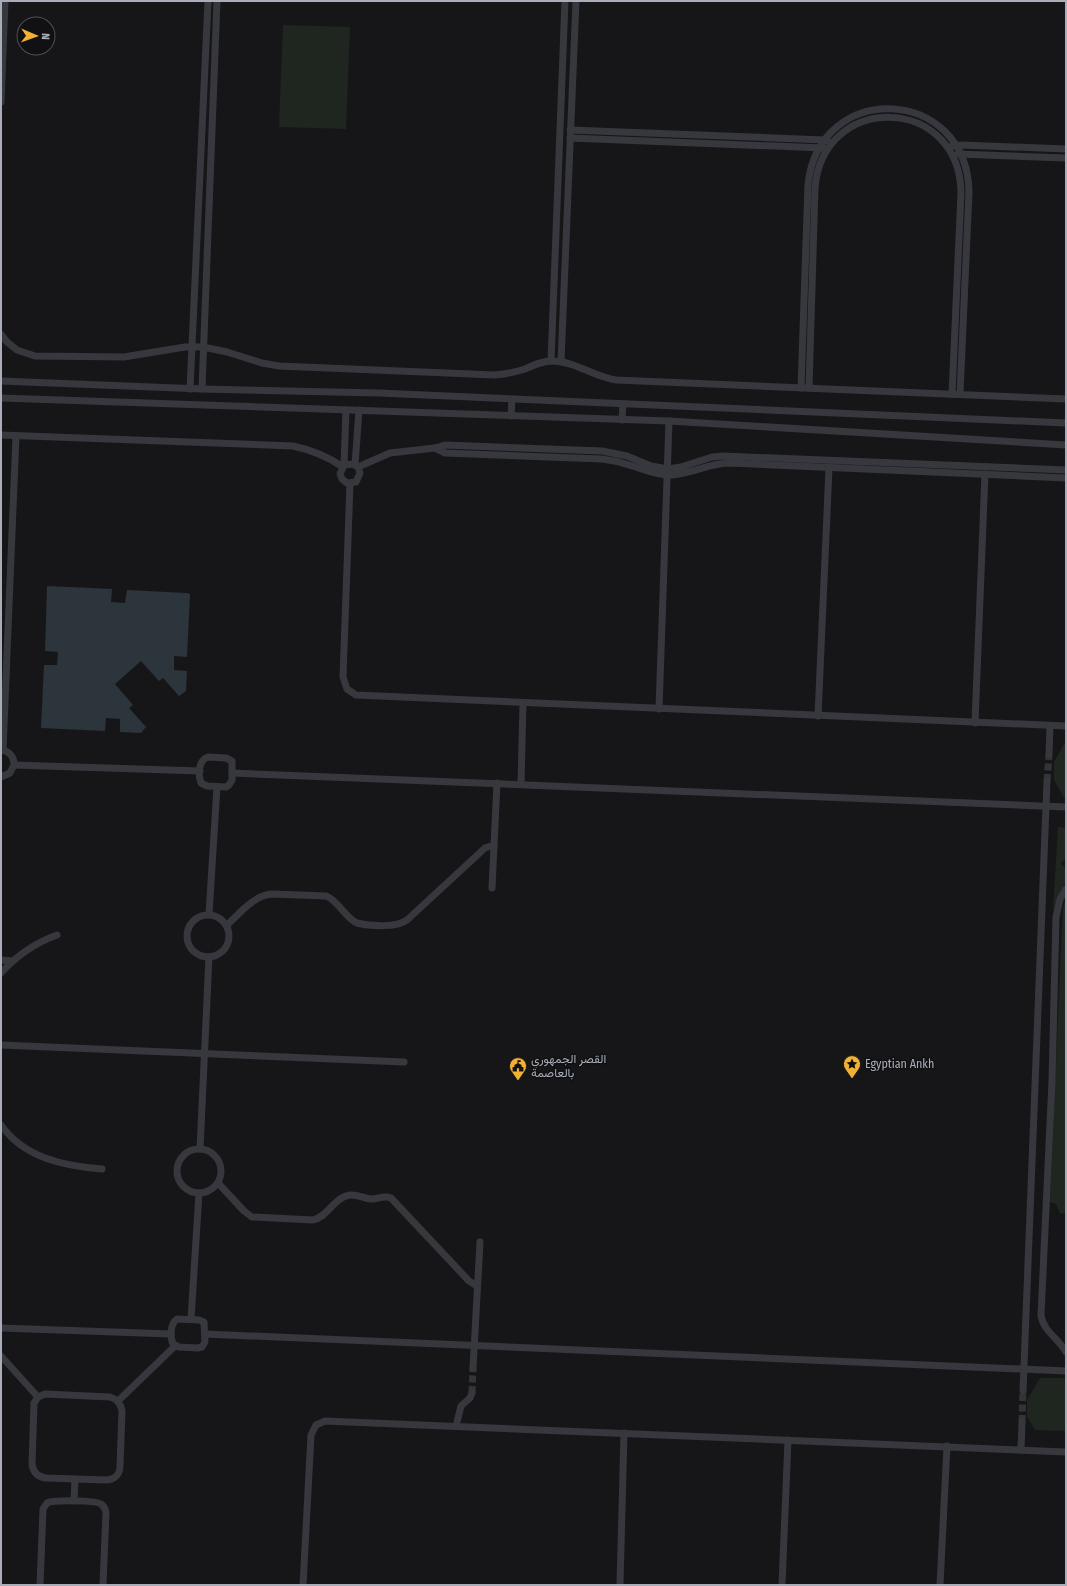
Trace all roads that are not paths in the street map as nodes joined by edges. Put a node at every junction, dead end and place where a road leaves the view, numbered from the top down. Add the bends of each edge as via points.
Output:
1 (5, 1) edge
2 (208, 1) edge
3 (217, 1) edge
4 (565, 1) edge
5 (576, 1) edge
6 (1, 102) edge
7 (570, 130) junction
8 (570, 138) junction
9 (824, 140) junction
10 (956, 145) junction
11 (826, 147) junction
12 (948, 148) junction
13 (1066, 149) edge
14 (961, 154) junction
15 (952, 155) junction
16 (1066, 158) edge
17 (1, 334) edge
18 (192, 346) junction
19 (203, 347) junction
20 (551, 361) junction
21 (561, 362) junction
22 (1, 381) edge
23 (190, 388) junction
24 (800, 388) junction
25 (809, 388) junction
26 (202, 389) junction
27 (956, 394) junction
28 (1, 398) edge
29 (512, 399) junction
30 (1066, 399) edge
31 (623, 404) junction
32 (346, 410) junction
33 (359, 410) junction
34 (511, 416) junction
35 (622, 420) junction
36 (669, 421) junction
37 (1066, 423) edge
38 (1, 435) edge
39 (16, 436) junction
40 (1066, 445) edge
41 (344, 466) junction
42 (357, 466) junction
43 (829, 468) junction
44 (1066, 470) edge
45 (668, 472) junction
46 (985, 474) junction
47 (1066, 478) edge
48 (350, 484) junction
49 (523, 703) junction
50 (659, 709) junction
51 (818, 716) junction
52 (975, 723) junction
53 (1050, 726) junction
54 (1066, 726) edge
55 (2, 750) edge
56 (1048, 755) tunnel mouth
57 (14, 765) junction
58 (200, 771) junction
59 (232, 773) junction
60 (1, 777) edge
61 (1047, 780) tunnel mouth
62 (496, 783) junction
63 (521, 784) junction
64 (217, 787) junction
65 (1046, 806) junction
66 (1066, 807) edge
67 (494, 845) junction
68 (492, 888) dead end
69 (1066, 889) edge
70 (209, 914) junction
71 (227, 925) junction
72 (57, 935) dead end
73 (209, 957) junction
74 (1, 960) edge
75 (12, 961) junction
76 (1, 973) edge
77 (1, 1045) edge
78 (204, 1053) junction
79 (404, 1062) dead end
80 (2, 1127) edge
81 (200, 1149) junction
82 (102, 1169) dead end
83 (218, 1183) junction
84 (199, 1193) junction
85 (480, 1242) dead end
86 (477, 1286) junction
87 (191, 1319) junction
88 (1, 1328) edge
89 (171, 1334) junction
90 (205, 1334) junction
91 (474, 1345) junction
92 (175, 1346) junction
93 (1066, 1352) edge
94 (1, 1356) edge
95 (473, 1368) tunnel mouth
96 (1024, 1368) junction
97 (1066, 1371) edge
98 (1023, 1391) tunnel mouth
99 (472, 1394) tunnel mouth
100 (38, 1397) junction
101 (118, 1401) junction
102 (1022, 1422) tunnel mouth
103 (456, 1426) junction
104 (624, 1433) junction
105 (788, 1440) junction
106 (947, 1446) junction
107 (1021, 1450) junction
108 (1066, 1452) edge
109 (75, 1479) junction
110 (74, 1501) junction
111 (40, 1585) edge
112 (103, 1585) edge
113 (303, 1585) edge
114 (620, 1585) edge
115 (782, 1585) edge
116 (940, 1585) edge

1 - 6 street
2 - 18 street
3 - 19 street
4 - 20 street
5 - 7 street
7 - 8 street
7 - 9 street
8 - 11 street
8 - 21 street
9 - 10 street via 840,124 856,115 890,108 924,116 945,132
9 - 11 street
10 - 12 street
10 - 13 street
10 - 14 street
11 - 12 street via 859,122 892,117 908,119 923,126 937,135
11 - 24 street via 811,167 808,184
11 - 25 street via 816,180
12 - 15 street
14 - 15 street
14 - 16 street
14 - 27 street via 966,168 969,192
15 - 27 street via 958,169 961,193
17 - 18 street via 18,350 35,356 124,357
18 - 19 street
18 - 23 street
19 - 20 street via 262,363 295,367 495,375 516,372
19 - 26 street
20 - 21 street
21 - 24 street via 616,380
22 - 23 street
23 - 26 street
24 - 25 street
25 - 27 street
26 - 29 street
27 - 30 street
28 - 32 street
29 - 31 street
29 - 34 street
31 - 35 street
31 - 37 street
32 - 33 street
32 - 41 street
33 - 34 street
33 - 42 street
34 - 35 street
35 - 36 street
36 - 40 street
36 - 45 street
38 - 39 street
39 - 41 street via 293,446 319,453
39 - 55 street
41 - 42 street via 350,463
41 - 48 street via 341,477 344,482
42 - 45 street via 390,453 435,448 445,453 602,459 652,473
42 - 48 street via 360,476 356,482
43 - 45 street via 725,463 682,474
43 - 46 street
43 - 51 street
44 - 45 street via 723,456 712,457
45 - 50 street
46 - 47 street
46 - 52 street
48 - 49 street via 343,677 347,689 360,696
49 - 50 street
49 - 63 street
50 - 51 street
51 - 52 street
52 - 53 street
53 - 54 street
53 - 56 street
55 - 57 street via 12,755
57 - 58 street
57 - 60 street via 10,773
58 - 59 street via 201,762 206,758 226,758 233,763
58 - 64 street via 201,783
59 - 62 street
59 - 64 street via 232,782 229,785
61 - 65 street
62 - 63 street
62 - 67 street
63 - 65 street
64 - 70 street
65 - 66 street
65 - 96 street
67 - 68 street
67 - 71 street via 485,848 400,924 357,923 326,896 272,894 257,898
69 - 93 street via 1060,899 1056,917 1041,1315 1046,1330 1061,1343
70 - 71 street via 218,916
70 - 73 street via 193,921 187,935 193,950
71 - 73 street via 230,938 227,946 218,955
72 - 75 street via 36,944
73 - 78 street
74 - 75 street
75 - 76 street
77 - 78 street
78 - 79 street
78 - 81 street
80 - 82 street via 19,1143 48,1159 69,1166
81 - 83 street via 212,1153 220,1163 221,1175
81 - 84 street via 184,1155 178,1171 179,1179 184,1186
83 - 84 street via 211,1189
83 - 86 street via 246,1214 258,1218 313,1220 320,1218 346,1196 355,1195 370,1199 388,1197 395,1201 469,1281
84 - 87 street
85 - 86 street
86 - 91 street
87 - 89 street via 175,1320
87 - 90 street via 204,1322
88 - 89 street
89 - 92 street
90 - 91 street
90 - 92 street via 204,1344 200,1348
91 - 95 street
91 - 96 street
92 - 101 street
94 - 100 street
96 - 97 street
96 - 98 street
99 - 103 street via 461,1406
100 - 101 street via 45,1394 107,1396
100 - 109 street via 34,1406 33,1470 43,1478
101 - 109 street via 122,1412 119,1472 115,1478 109,1480
102 - 107 street
103 - 104 street
103 - 113 street via 328,1420 316,1425 311,1435
104 - 105 street
104 - 114 street
105 - 106 street
105 - 115 street
106 - 107 street
106 - 116 street
107 - 108 street
109 - 110 street
110 - 111 street via 52,1501 43,1507
110 - 112 street via 98,1503 105,1508

